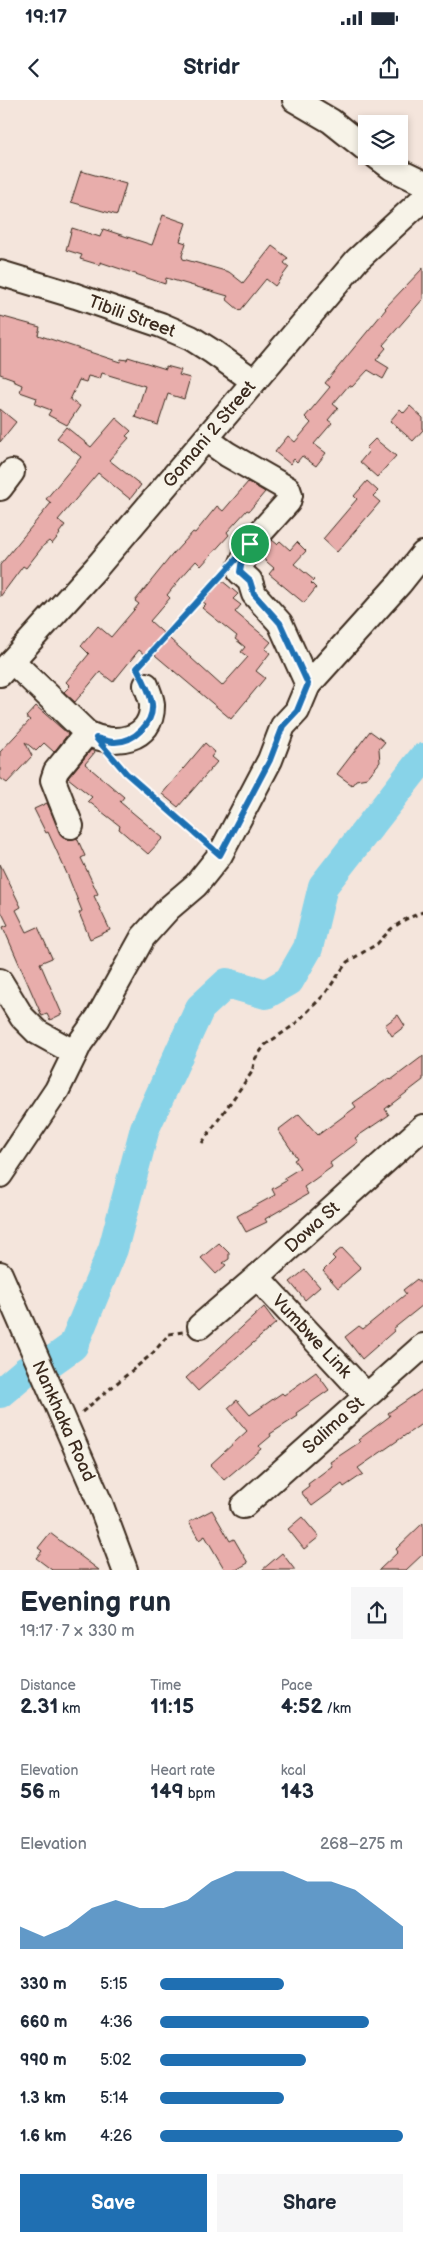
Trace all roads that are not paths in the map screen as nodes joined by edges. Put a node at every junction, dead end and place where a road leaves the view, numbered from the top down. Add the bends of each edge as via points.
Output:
1 (295, 100) edge
2 (358, 143) edge
3 (388, 165) edge
4 (423, 183) edge
5 (423, 199) edge
6 (0, 273) edge
7 (254, 381) junction
8 (206, 439) junction
9 (423, 554) edge
10 (6, 668) edge
11 (308, 684) junction
12 (146, 685) road end
13 (92, 735) junction
14 (71, 826) dead end
15 (0, 981) edge
16 (75, 1053) junction
17 (423, 1127) edge
18 (0, 1175) edge
19 (0, 1274) edge
20 (257, 1277) junction
21 (200, 1326) road end
22 (423, 1346) edge
23 (366, 1395) junction
24 (243, 1506) dead end
25 (125, 1570) edge

1 - 2 street via 331,121
3 - 4 street
5 - 7 street, Gomani 2 Street via 357,260
6 - 7 street, Tibili Street via 161,325 191,338
7 - 8 street, Gomani 2 Street
8 - 10 street, Gomani 2 Street
8 - 11 street via 288,489 288,502 250,544 240,572 250,581 254,594 280,623
9 - 11 street
10 - 13 street
11 - 16 street via 297,711 283,726 270,760 220,855 196,885 143,937
12 - 13 street via 152,704 148,722 134,737 116,742
13 - 14 street via 56,771 53,780
15 - 16 street via 22,1016 37,1032
16 - 18 street via 48,1105
17 - 20 street, Dowa St
19 - 25 street, Nankhaka Road
20 - 21 street, Dowa St
20 - 23 street, Vumbwe Link
22 - 23 street, Salima St
23 - 24 street, Salima St

